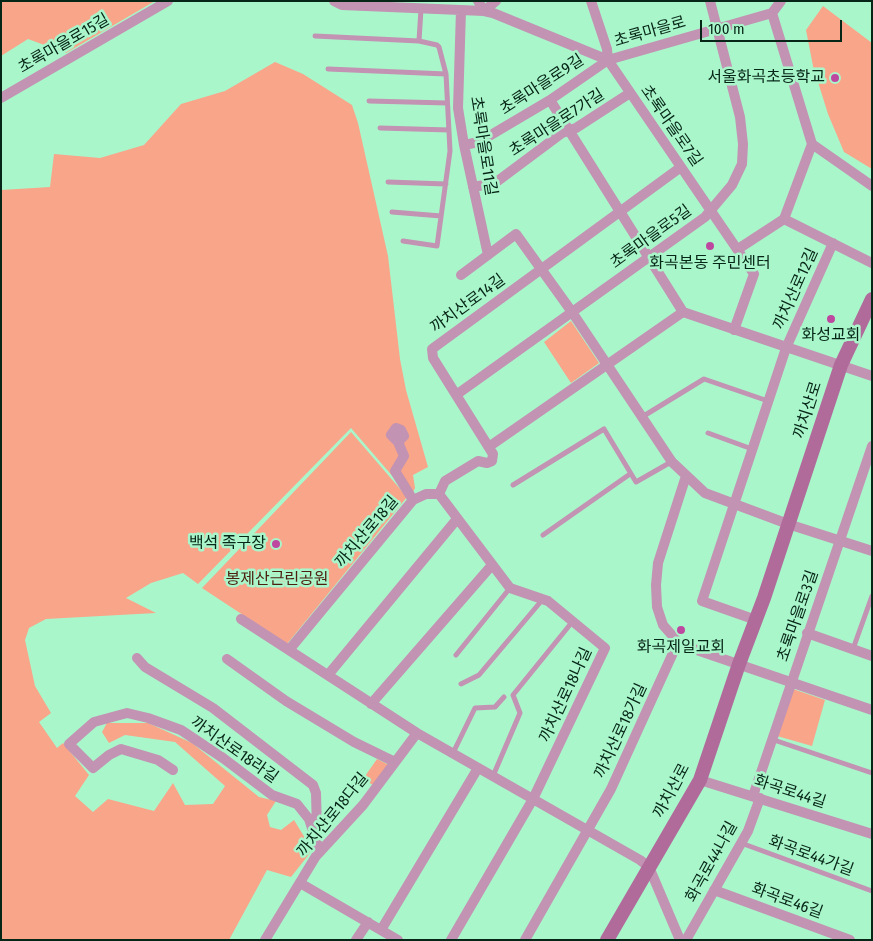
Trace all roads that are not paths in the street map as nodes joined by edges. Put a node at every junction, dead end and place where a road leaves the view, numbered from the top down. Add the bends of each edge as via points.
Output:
1 (168, 1) edge
2 (334, 1) edge
3 (478, 1) edge
4 (496, 1) edge
5 (591, 1) edge
6 (710, 1) edge
7 (781, 1) edge
8 (354, 3) edge
9 (421, 8) junction
10 (461, 10) junction
11 (484, 12) junction
12 (772, 13) junction
13 (717, 29) junction
14 (315, 36) dead end
15 (419, 41) junction
16 (608, 60) junction
17 (328, 69) dead end
18 (446, 74) junction
19 (630, 93) junction
20 (1, 98) edge
21 (550, 100) junction
22 (369, 101) dead end
23 (447, 103) junction
24 (380, 128) dead end
25 (449, 130) junction
26 (569, 130) junction
27 (464, 144) junction
28 (812, 144) junction
29 (681, 167) junction
30 (388, 182) dead end
31 (446, 184) junction
32 (872, 186) edge
33 (473, 187) junction
34 (710, 209) junction
35 (620, 211) junction
36 (392, 212) dead end
37 (441, 216) junction
38 (784, 219) junction
39 (403, 241) dead end
40 (833, 243) junction
41 (738, 249) junction
42 (488, 254) junction
43 (648, 257) junction
44 (872, 264) edge
45 (541, 269) junction
46 (461, 275) dead end
47 (872, 299) edge
48 (572, 312) junction
49 (683, 312) junction
50 (734, 330) junction
51 (786, 348) junction
52 (607, 365) junction
53 (841, 365) junction
54 (872, 376) edge
55 (456, 395) junction
56 (768, 401) junction
57 (642, 417) junction
58 (708, 433) dead end
59 (398, 442) dead end
60 (490, 446) junction
61 (872, 446) edge
62 (752, 449) junction
63 (672, 462) junction
64 (630, 474) junction
65 (686, 476) junction
66 (513, 486) dead end
67 (439, 494) junction
68 (413, 500) junction
69 (733, 504) junction
70 (457, 519) junction
71 (788, 524) junction
72 (543, 535) dead end
73 (840, 540) junction
74 (872, 551) edge
75 (492, 565) junction
76 (510, 588) junction
77 (872, 596) edge
78 (543, 599) junction
79 (870, 605) edge
80 (242, 619) dead end
81 (756, 620) junction
82 (573, 621) junction
83 (807, 633) junction
84 (678, 642) junction
85 (853, 649) junction
86 (289, 650) junction
87 (456, 655) dead end
88 (872, 656) edge
89 (137, 658) dead end
90 (227, 659) dead end
91 (739, 664) junction
92 (328, 676) junction
93 (791, 682) junction
94 (461, 684) dead end
95 (504, 697) dead end
96 (371, 704) junction
97 (872, 710) edge
98 (416, 733) junction
99 (771, 739) junction
100 (453, 754) junction
101 (395, 762) junction
102 (478, 768) junction
103 (173, 770) dead end
104 (872, 773) edge
105 (493, 776) junction
106 (700, 780) junction
107 (756, 797) junction
108 (533, 799) junction
109 (588, 830) junction
110 (872, 834) edge
111 (317, 839) junction
112 (741, 843) junction
113 (320, 852) junction
114 (649, 867) junction
115 (300, 883) junction
116 (714, 890) junction
117 (872, 891) edge
118 (368, 922) junction
119 (381, 930) junction
120 (265, 940) edge
121 (356, 940) edge
122 (398, 940) edge
123 (450, 940) edge
124 (525, 940) edge
125 (607, 940) edge
126 (680, 940) edge
127 (686, 940) edge
128 (850, 940) edge

1 - 20 street, 초록마을로15길
2 - 8 street, 초록마을로 via 342,5
3 - 11 street
4 - 11 street
5 - 16 street
6 - 13 street, 초록마을로5길
7 - 12 street
8 - 9 street, 초록마을로
9 - 10 street, 초록마을로
9 - 15 lane
10 - 11 street, 초록마을로
10 - 27 street, 초록마을로11길 via 458,108
11 - 16 street, 초록마을로
12 - 13 street, 초록마을로
12 - 28 street
13 - 16 street, 초록마을로
13 - 34 street, 초록마을로5길 via 740,117 743,144 742,164 732,185
14 - 15 lane
15 - 18 lane via 439,47
16 - 19 street, 초록마을로7길
16 - 21 street, 초록마을로9길
17 - 18 lane
18 - 23 lane
19 - 26 street, 초록마을로7가길
19 - 29 street, 초록마을로7길
21 - 26 street
21 - 27 street, 초록마을로9길 via 479,142
22 - 23 lane
23 - 25 lane
24 - 25 lane
25 - 31 lane
26 - 33 street, 초록마을로7가길 via 495,183
26 - 35 street
27 - 33 street, 초록마을로11길
28 - 32 street
28 - 38 street
29 - 34 street, 초록마을로7길
29 - 35 street
30 - 31 lane
31 - 37 lane
33 - 42 street, 초록마을로11길
34 - 41 street
34 - 43 street, 초록마을로5길 via 704,217
35 - 43 street
35 - 45 street
36 - 37 lane
37 - 39 lane via 437,246
38 - 40 street
38 - 41 street
40 - 44 street
40 - 51 street, 까치산로12길
41 - 50 street via 754,274
42 - 45 street, 까치산로14길 via 516,234
42 - 46 street, 까치산로14길
43 - 48 street, 초록마을로5길
43 - 49 street
45 - 48 street, 까치산로14길
45 - 55 street, 까치산로14길 via 432,349 433,358
47 - 53 street, 까치산로
48 - 52 street, 까치산로14길
48 - 55 street
49 - 50 street, 까치산로12길
49 - 52 street
50 - 51 street, 까치산로12길
51 - 53 street, 까치산로12길
51 - 56 street, 까치산로12길
52 - 57 street, 까치산로14길
52 - 60 street
53 - 54 street, 까치산로12길
53 - 71 street, 까치산로
55 - 60 street, 까치산로14길
56 - 57 lane via 704,379
56 - 62 street, 까치산로12길
57 - 63 street, 까치산로14길
58 - 62 lane
59 - 68 street via 404,456 395,472
60 - 67 street via 492,461 478,461 445,481
61 - 73 street, 초록마을로3길
62 - 69 street, 까치산로12길
63 - 64 lane via 636,482
63 - 65 street, 까치산로14길
64 - 66 lane via 604,429
64 - 72 lane
65 - 69 street, 까치산로14길 via 705,493
65 - 84 street via 658,562 656,585 657,607 663,625
67 - 68 street, 까치산로18길 via 426,494
67 - 70 street
68 - 86 street, 까치산로18길
69 - 71 street, 까치산로14길
69 - 81 street via 702,601
70 - 75 street
70 - 92 street
71 - 73 street, 까치산로14길
71 - 81 street, 까치산로
73 - 74 street, 까치산로14길
73 - 83 street, 초록마을로3길
75 - 76 street
75 - 96 street
76 - 78 street, 까치산로18나길
76 - 87 lane
77 - 79 lane
78 - 82 street, 까치산로18나길
78 - 94 lane via 479,675
79 - 85 lane
80 - 86 street
81 - 91 street, 까치산로
82 - 105 lane via 513,695 520,713
82 - 108 street, 까치산로18나길 via 605,648
83 - 85 street
83 - 93 street, 초록마을로3길
84 - 91 street
84 - 109 street, 까치산로18가길
85 - 88 street
86 - 92 street
89 - 111 street, 까치산로18라길 via 145,667 213,708 314,786
90 - 101 street, 까치산로18다길 via 354,742
91 - 93 street
91 - 106 street, 까치산로
92 - 96 street
93 - 97 street
93 - 99 street, 초록마을로3길
95 - 100 lane via 495,707 475,708
96 - 98 street
98 - 100 street
98 - 101 street, 까치산로18다길
99 - 104 lane
99 - 107 street, 초록마을로3길
100 - 102 street
101 - 113 street, 까치산로18다길 via 363,805
102 - 105 street
102 - 119 street
103 - 111 street, 까치산로18라길 via 158,760 121,749 93,768 69,744 94,722 127,713 182,730 272,795 297,804 309,819
105 - 108 street
106 - 107 street, 화곡로44길
106 - 114 street, 까치산로
107 - 110 street, 화곡로44길
107 - 112 street, 화곡로44나길 via 748,831
108 - 109 street
108 - 123 street
109 - 114 street
109 - 124 street
111 - 113 street, 까치산로18라길
112 - 116 street, 화곡로44나길
112 - 117 lane, 화곡로44가길
113 - 115 street, 까치산로18다길
114 - 125 street, 까치산로
114 - 126 street
115 - 118 street
115 - 120 street, 까치산로18다길
116 - 127 street, 화곡로44나길
116 - 128 street, 화곡로46길
118 - 119 street
118 - 121 street
119 - 122 street

